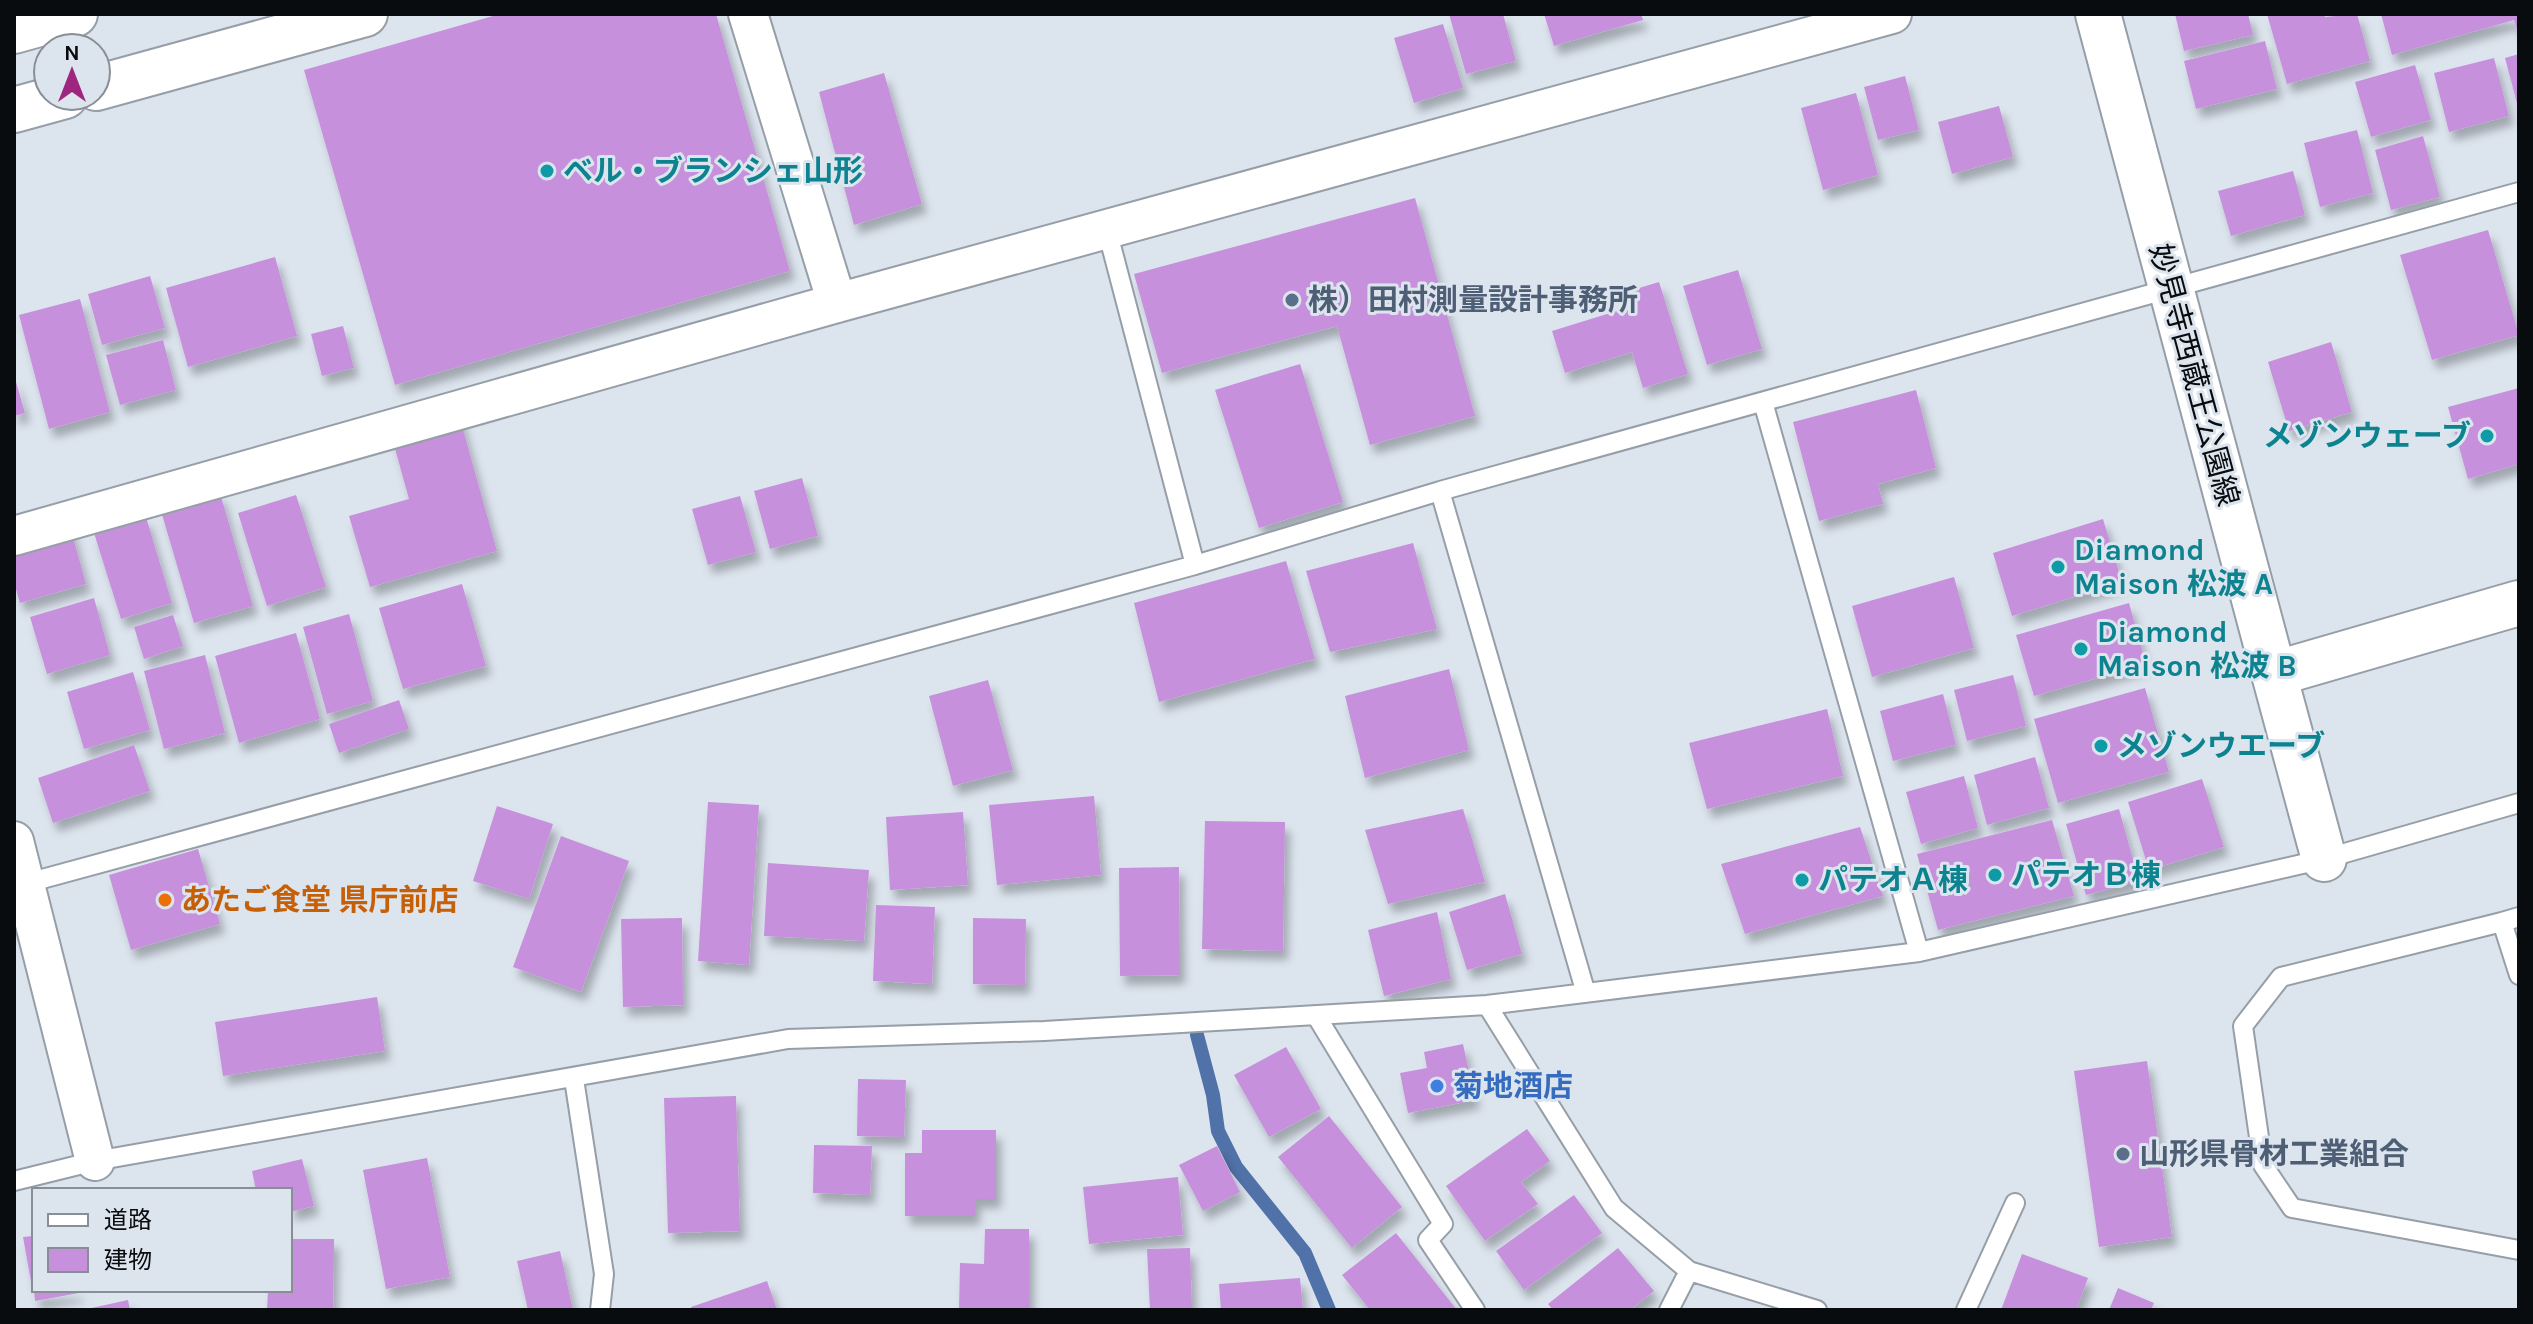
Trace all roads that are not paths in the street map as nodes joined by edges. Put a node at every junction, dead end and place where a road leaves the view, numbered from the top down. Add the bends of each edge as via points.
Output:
1 (75, 14) edge
2 (365, 14) edge
3 (748, 14) edge
4 (1892, 14) edge
5 (2098, 14) edge
6 (14, 31) edge
7 (112, 84) edge
8 (2519, 192) edge
9 (1107, 230) junction
10 (2171, 289) junction
11 (837, 303) junction
12 (1763, 402) junction
13 (1440, 491) junction
14 (14, 536) edge
15 (1195, 565) junction
16 (2519, 603) edge
17 (2274, 674) junction
18 (2519, 803) edge
19 (14, 841) edge
20 (2324, 859) junction
21 (20, 885) edge
22 (2511, 919) edge
23 (1919, 952) junction
24 (2519, 975) edge
25 (1585, 990) junction
26 (1487, 1005) junction
27 (1317, 1017) junction
28 (574, 1079) junction
29 (95, 1161) junction
30 (14, 1181) edge
31 (2015, 1203) dead end
32 (2519, 1250) edge
33 (1689, 1271) junction
34 (600, 1310) edge
35 (1475, 1310) edge
36 (1669, 1310) edge
37 (1817, 1310) edge
38 (1966, 1310) edge

1 - 6 main road
2 - 7 main road
3 - 11 street
4 - 9 street
5 - 10 main road, 妙見寺西蔵王公園線
8 - 10 lane
9 - 11 street
9 - 15 lane
10 - 12 lane
10 - 17 main road, 妙見寺西蔵王公園線
11 - 14 street
12 - 13 lane
12 - 23 lane
13 - 15 lane
13 - 25 lane
15 - 21 lane
16 - 17 main road
17 - 20 main road, 妙見寺西蔵王公園線
18 - 20 lane
19 - 21 street
20 - 23 lane
21 - 29 street
22 - 24 lane
22 - 32 lane via 2281,977 2243,1026 2263,1165 2292,1208
23 - 25 lane
25 - 26 lane
26 - 27 lane
26 - 33 lane via 1614,1208
27 - 28 lane via 788,1039
27 - 35 lane via 1443,1224 1428,1240
28 - 29 lane
28 - 34 lane via 604,1274
29 - 30 lane
31 - 38 lane
33 - 36 lane
33 - 37 lane

